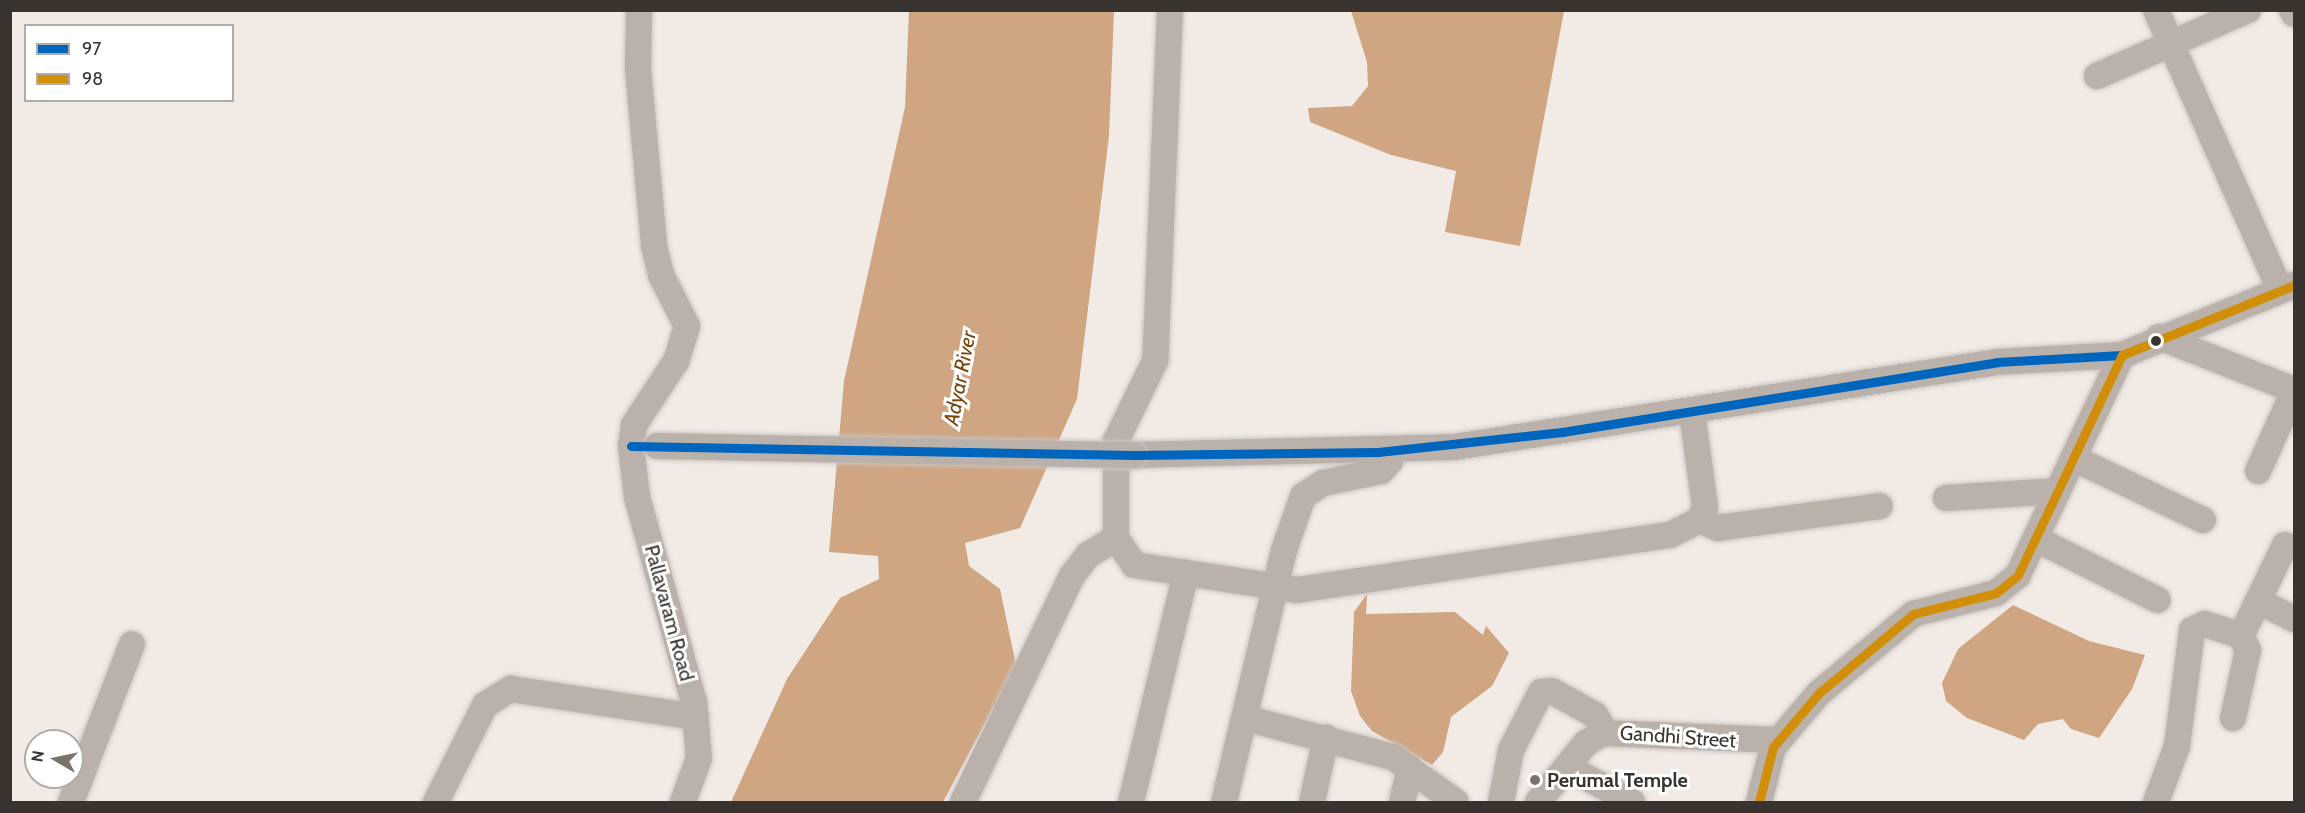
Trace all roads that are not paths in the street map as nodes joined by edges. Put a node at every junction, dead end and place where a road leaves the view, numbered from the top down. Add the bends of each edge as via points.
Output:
1 (639, 10) edge
2 (1170, 10) edge
3 (2156, 10) edge
4 (2248, 10) edge
5 (2292, 10) edge
6 (2295, 15) edge
7 (2173, 41) junction
8 (2097, 76) dead end
9 (2287, 287) edge
10 (2159, 337) junction
11 (2122, 354) junction
12 (2295, 390) edge
13 (1692, 412) junction
14 (631, 446) junction
15 (1390, 452) junction
16 (2073, 458) junction
17 (2258, 471) dead end
18 (2058, 491) junction
19 (1946, 498) dead end
20 (1880, 506) dead end
21 (1700, 520) junction
22 (2203, 520) dead end
23 (1116, 538) junction
24 (2036, 539) junction
25 (2284, 545) dead end
26 (1186, 573) junction
27 (1276, 590) junction
28 (2158, 600) dead end
29 (2258, 601) junction
30 (2295, 619) edge
31 (2241, 636) junction
32 (132, 644) dead end
33 (696, 717) junction
34 (1245, 718) junction
35 (2233, 718) dead end
36 (1606, 733) junction
37 (1326, 738) junction
38 (1778, 740) junction
39 (1567, 766) junction
40 (1410, 768) junction
41 (2165, 801) edge
42 (71, 802) edge
43 (436, 802) edge
44 (683, 802) edge
45 (963, 802) edge
46 (1131, 802) edge
47 (1224, 802) edge
48 (1312, 802) edge
49 (1402, 802) edge
50 (1456, 802) edge
51 (1501, 802) edge
52 (1538, 802) edge
53 (1632, 802) edge
54 (1760, 802) edge

1 - 14 street via 638,69 654,246 661,275 687,326 676,361 634,425
2 - 23 street via 1155,361 1116,441
3 - 7 street
4 - 7 street
5 - 6 street
7 - 8 street
7 - 9 street
9 - 10 street
10 - 11 street
10 - 12 street
11 - 13 street via 1997,362
11 - 16 street
12 - 17 street
13 - 15 street
13 - 21 street via 1705,507
14 - 15 street, bridge via 1134,455
14 - 33 street, Pallavaram Road via 637,497
15 - 27 street via 1381,471 1323,483 1303,496
16 - 18 street
16 - 22 street
18 - 19 street
18 - 24 street
20 - 21 street via 1718,528
21 - 27 street via 1670,535
23 - 26 street via 1134,565
23 - 45 street via 1088,555 1072,576
24 - 28 street
24 - 38 street via 2008,586 1913,614 1819,693
25 - 29 street
26 - 27 street
26 - 46 street
27 - 34 street
29 - 30 street
29 - 31 street
31 - 35 street via 2248,650
31 - 41 street via 2197,623 2192,630 2177,746
32 - 42 street
33 - 43 street via 512,689 485,705
33 - 44 street, Pallavaram Road via 699,758
34 - 37 street
34 - 47 street
36 - 38 street, Gandhi Street
36 - 39 street, Gandhi Street via 1586,743
36 - 51 street via 1595,715 1552,691 1541,692 1511,750
37 - 40 street via 1376,750
37 - 48 street
38 - 54 street
39 - 52 street, Gandhi Street
39 - 53 street
40 - 49 street
40 - 50 street

